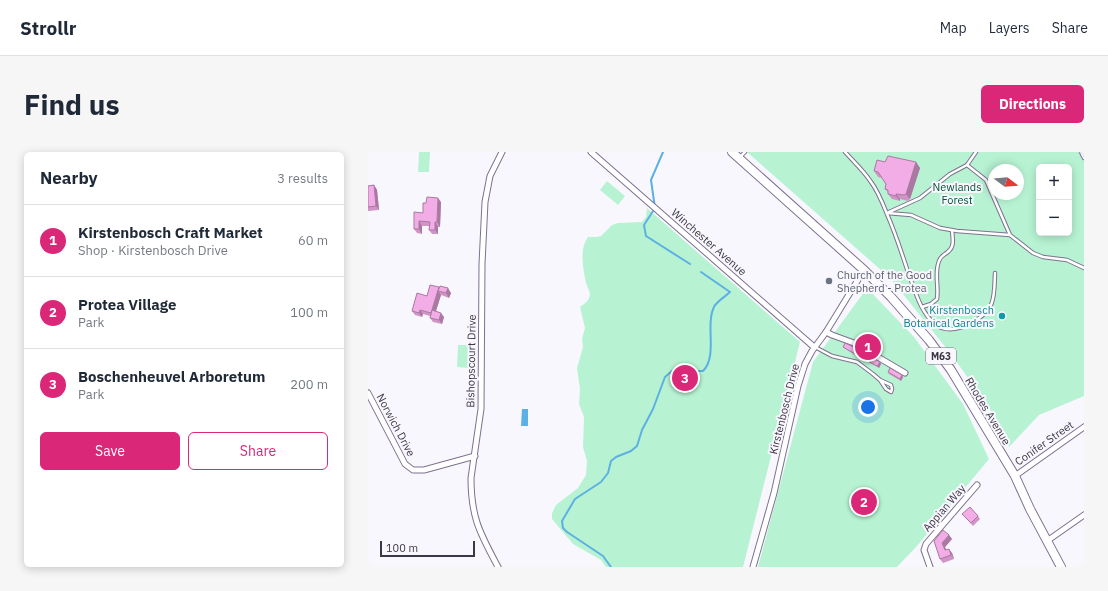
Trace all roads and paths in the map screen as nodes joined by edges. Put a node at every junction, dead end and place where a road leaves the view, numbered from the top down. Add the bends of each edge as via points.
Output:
1 (502, 152) edge
2 (591, 152) edge
3 (732, 152) edge
4 (745, 152) edge
5 (845, 152) edge
6 (976, 152) edge
7 (1081, 152) edge
8 (739, 158) junction
9 (1084, 158) edge
10 (967, 165) junction
11 (887, 213) junction
12 (952, 230) junction
13 (1010, 235) junction
14 (1084, 268) edge
15 (864, 270) junction
16 (995, 273) dead end
17 (922, 307) junction
18 (826, 332) junction
19 (814, 347) junction
20 (905, 373) dead end
21 (880, 380) junction
22 (368, 393) edge
23 (1084, 427) edge
24 (475, 456) junction
25 (1015, 476) junction
26 (977, 485) dead end
27 (1084, 515) edge
28 (1047, 541) junction
29 (498, 567) edge
30 (753, 567) edge
31 (930, 567) edge
32 (1061, 567) edge

1 - 24 street, Bishopscourt Drive via 490,176 485,202 481,409
2 - 19 street, Winchester Avenue
3 - 8 main road, Rhodes Avenue / M63
4 - 8 lane
5 - 11 lane via 872,182
6 - 10 lane
7 - 9 lane
8 - 15 main road, Rhodes Avenue / M63
10 - 11 lane via 950,174 920,198
10 - 13 lane via 986,180
11 - 12 lane via 919,217 940,228
11 - 17 lane
12 - 13 lane
12 - 17 lane via 953,248 941,256 938,262 937,299
13 - 14 lane via 1032,253 1067,260
15 - 18 street, Kirstenbosch Drive
15 - 25 main road, Rhodes Avenue / M63 via 929,340 951,370
16 - 17 lane via 990,308 983,316 963,327 942,328 936,325
18 - 19 street, Kirstenbosch Drive
18 - 20 street via 854,343
19 - 21 lane via 832,356 857,362
19 - 30 street, Kirstenbosch Drive via 798,386 774,493
21 - 21 lane via 891,385 892,391 886,390
22 - 24 street, Norwich Drive via 408,467 417,471 424,470
23 - 25 street, Conifer Street
24 - 29 street, Bishopscourt Drive via 471,483 474,514
25 - 28 main road, Rhodes Avenue / M63
26 - 31 street, Appian Way via 926,544 924,550
27 - 28 street
28 - 32 main road, Rhodes Avenue / M63

